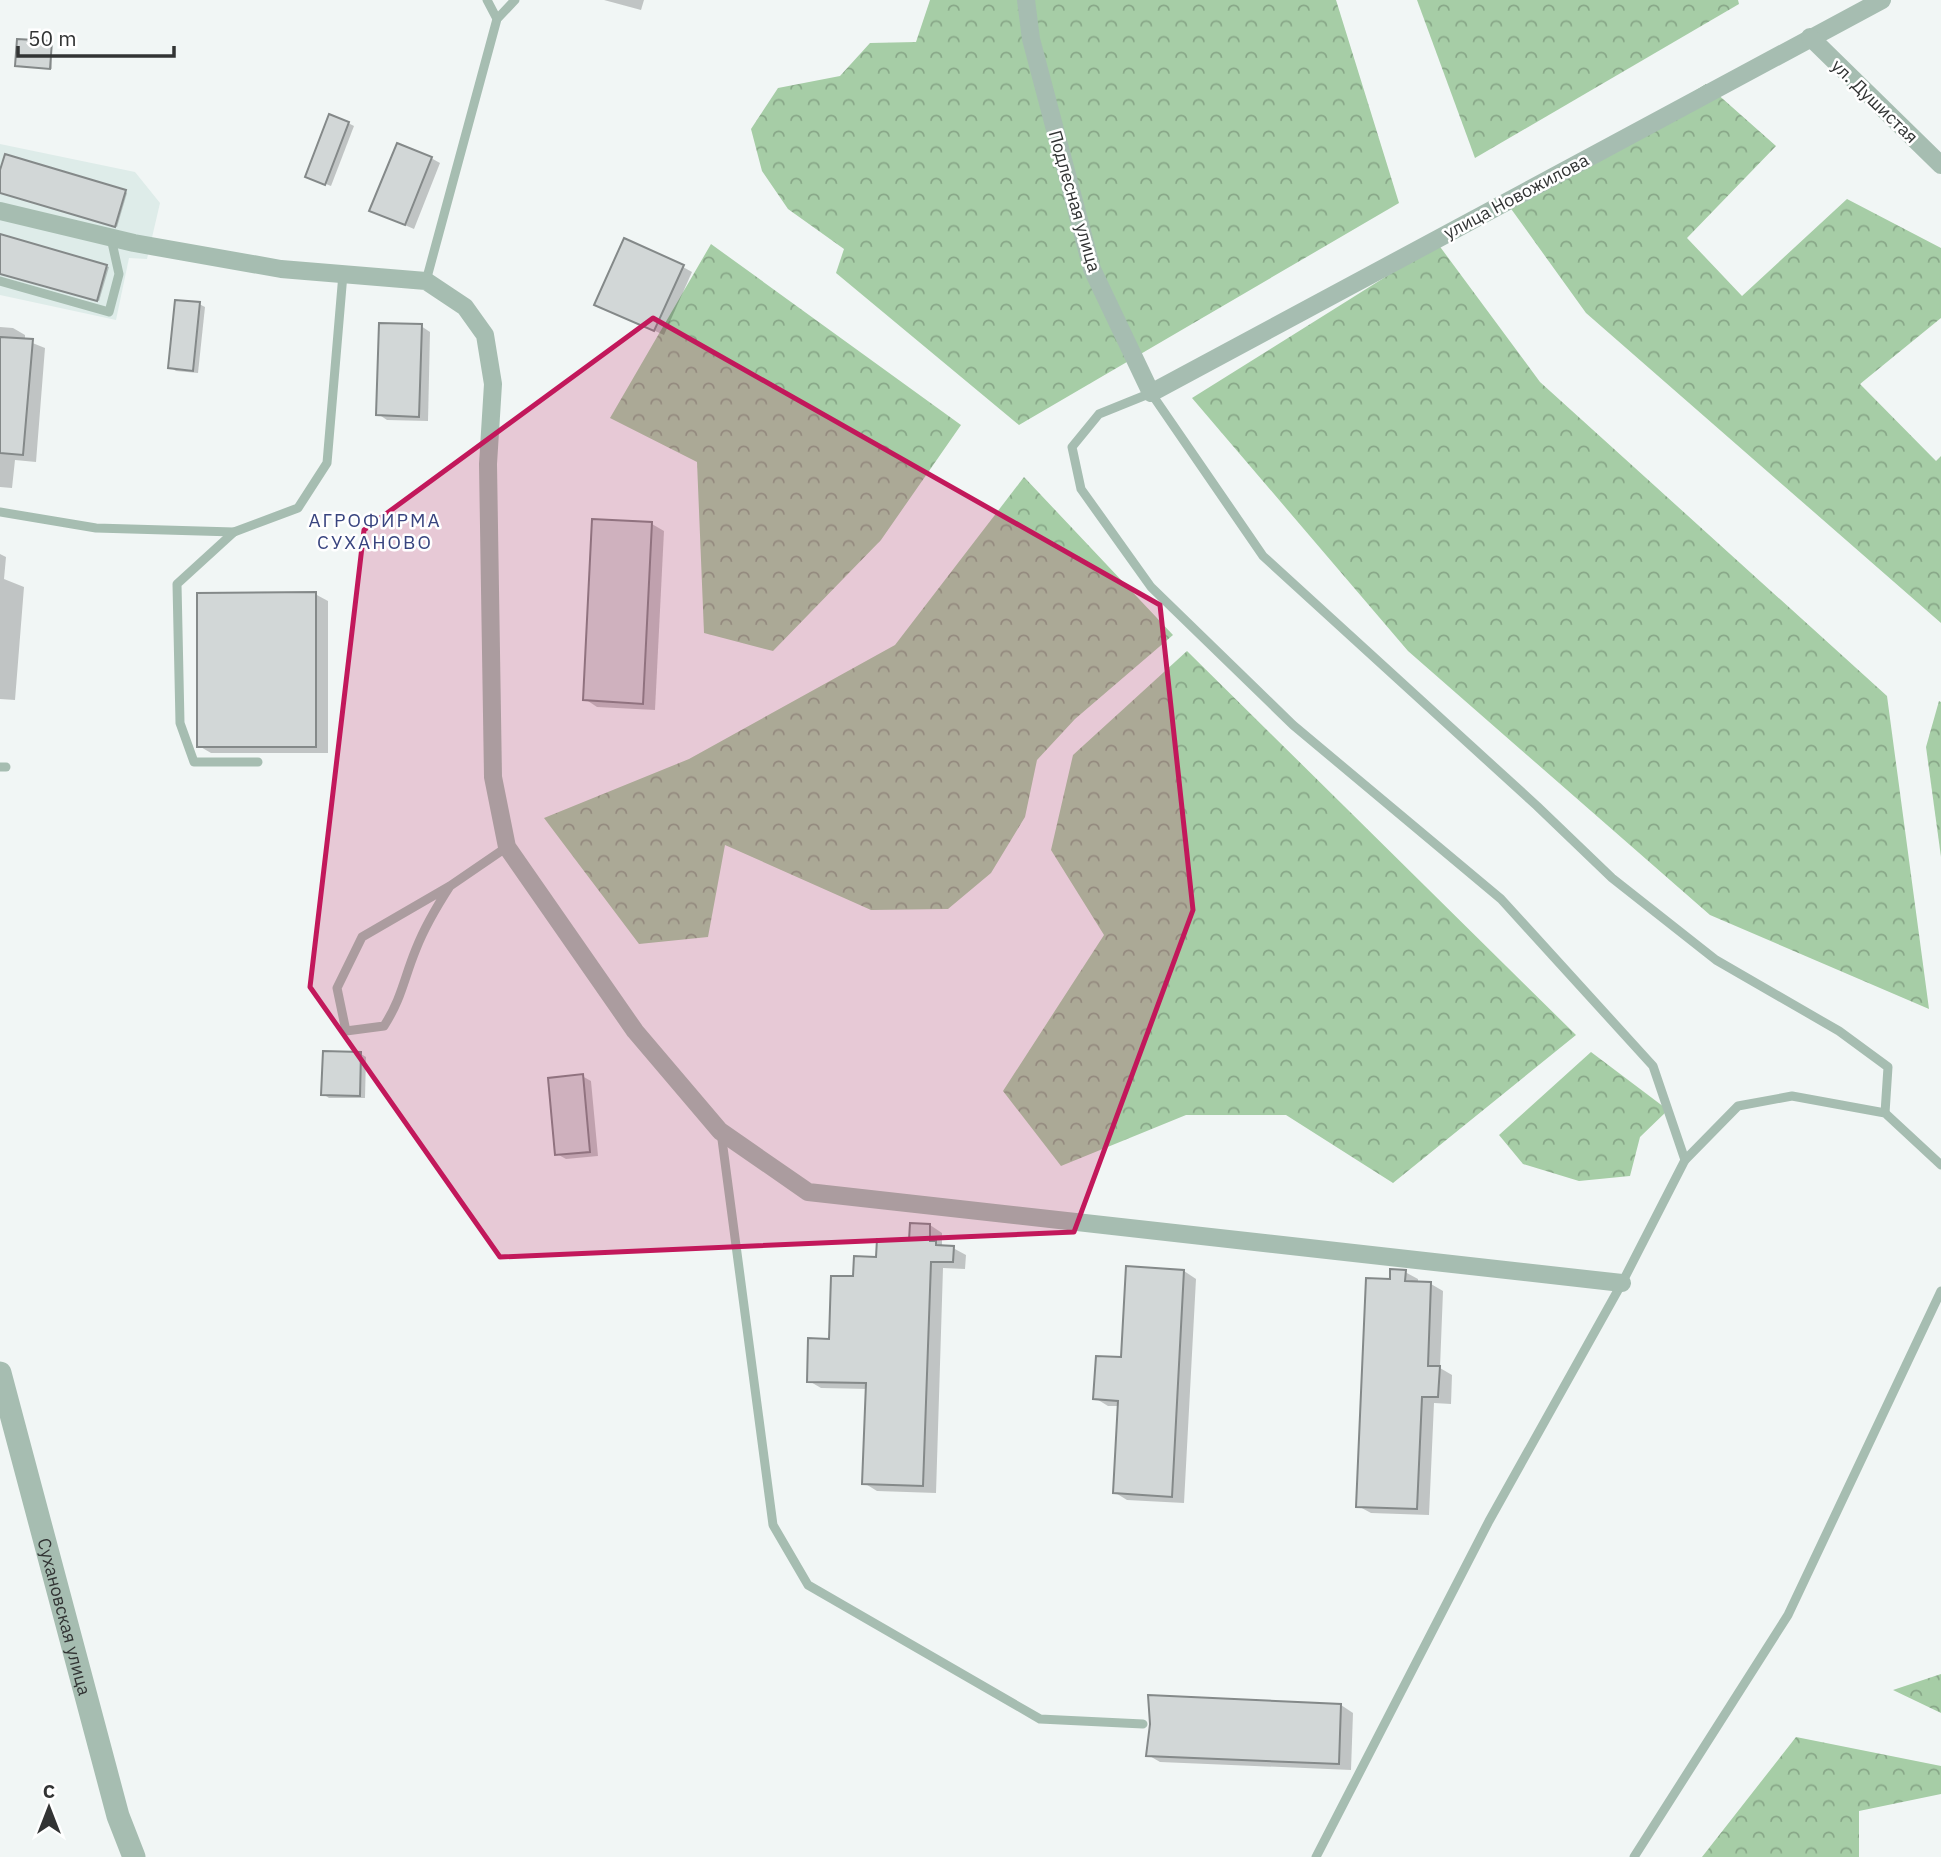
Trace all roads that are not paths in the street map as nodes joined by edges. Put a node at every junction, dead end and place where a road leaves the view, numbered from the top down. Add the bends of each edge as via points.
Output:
1 (487, 0) edge
2 (515, 0) edge
3 (1026, 0) edge
4 (1882, 0) edge
5 (498, 19) junction
6 (1810, 37) junction
7 (1941, 165) edge
8 (0, 211) edge
9 (111, 238) junction
10 (343, 274) junction
11 (0, 281) edge
12 (426, 281) junction
13 (1151, 393) junction
14 (0, 512) edge
15 (234, 532) junction
16 (258, 762) dead end
17 (507, 847) junction
18 (450, 886) junction
19 (1885, 1113) junction
20 (720, 1131) junction
21 (1685, 1160) junction
22 (1941, 1165) edge
23 (1622, 1283) junction
24 (1941, 1291) edge
25 (0, 1373) edge
26 (1143, 1724) dead end
27 (134, 1857) edge
28 (1316, 1857) edge
29 (1634, 1857) edge

1 - 5 lane
2 - 5 lane
3 - 13 street, Подлесная улица via 1031,39 1092,269
4 - 6 street, улица Новожилова
5 - 12 lane
6 - 7 street, ул. Душистая
6 - 13 street, улица Новожилова
8 - 9 street
9 - 10 street via 281,269
9 - 11 lane via 119,274 108,312
10 - 12 street
10 - 15 lane via 327,463 298,508
12 - 17 street via 465,307 485,335 493,384 488,464 493,777
13 - 19 lane via 1263,556 1612,878 1716,960 1839,1031 1888,1067
13 - 21 lane via 1099,414 1072,447 1081,489 1151,587 1293,726 1501,899 1653,1066
14 - 15 lane via 96,528
15 - 16 lane via 177,584 180,723 194,762
17 - 18 lane
17 - 20 street via 635,1031
18 - 18 lane via 362,937 337,988 346,1031 384,1026 399,1003 415,950
19 - 21 lane via 1792,1096 1738,1106
19 - 22 lane
20 - 23 street via 808,1192
20 - 26 lane via 773,1525 808,1585 1040,1719
21 - 23 lane
23 - 28 lane via 1489,1521
24 - 29 lane via 1788,1615
25 - 27 street, Сухановская улица via 118,1816

